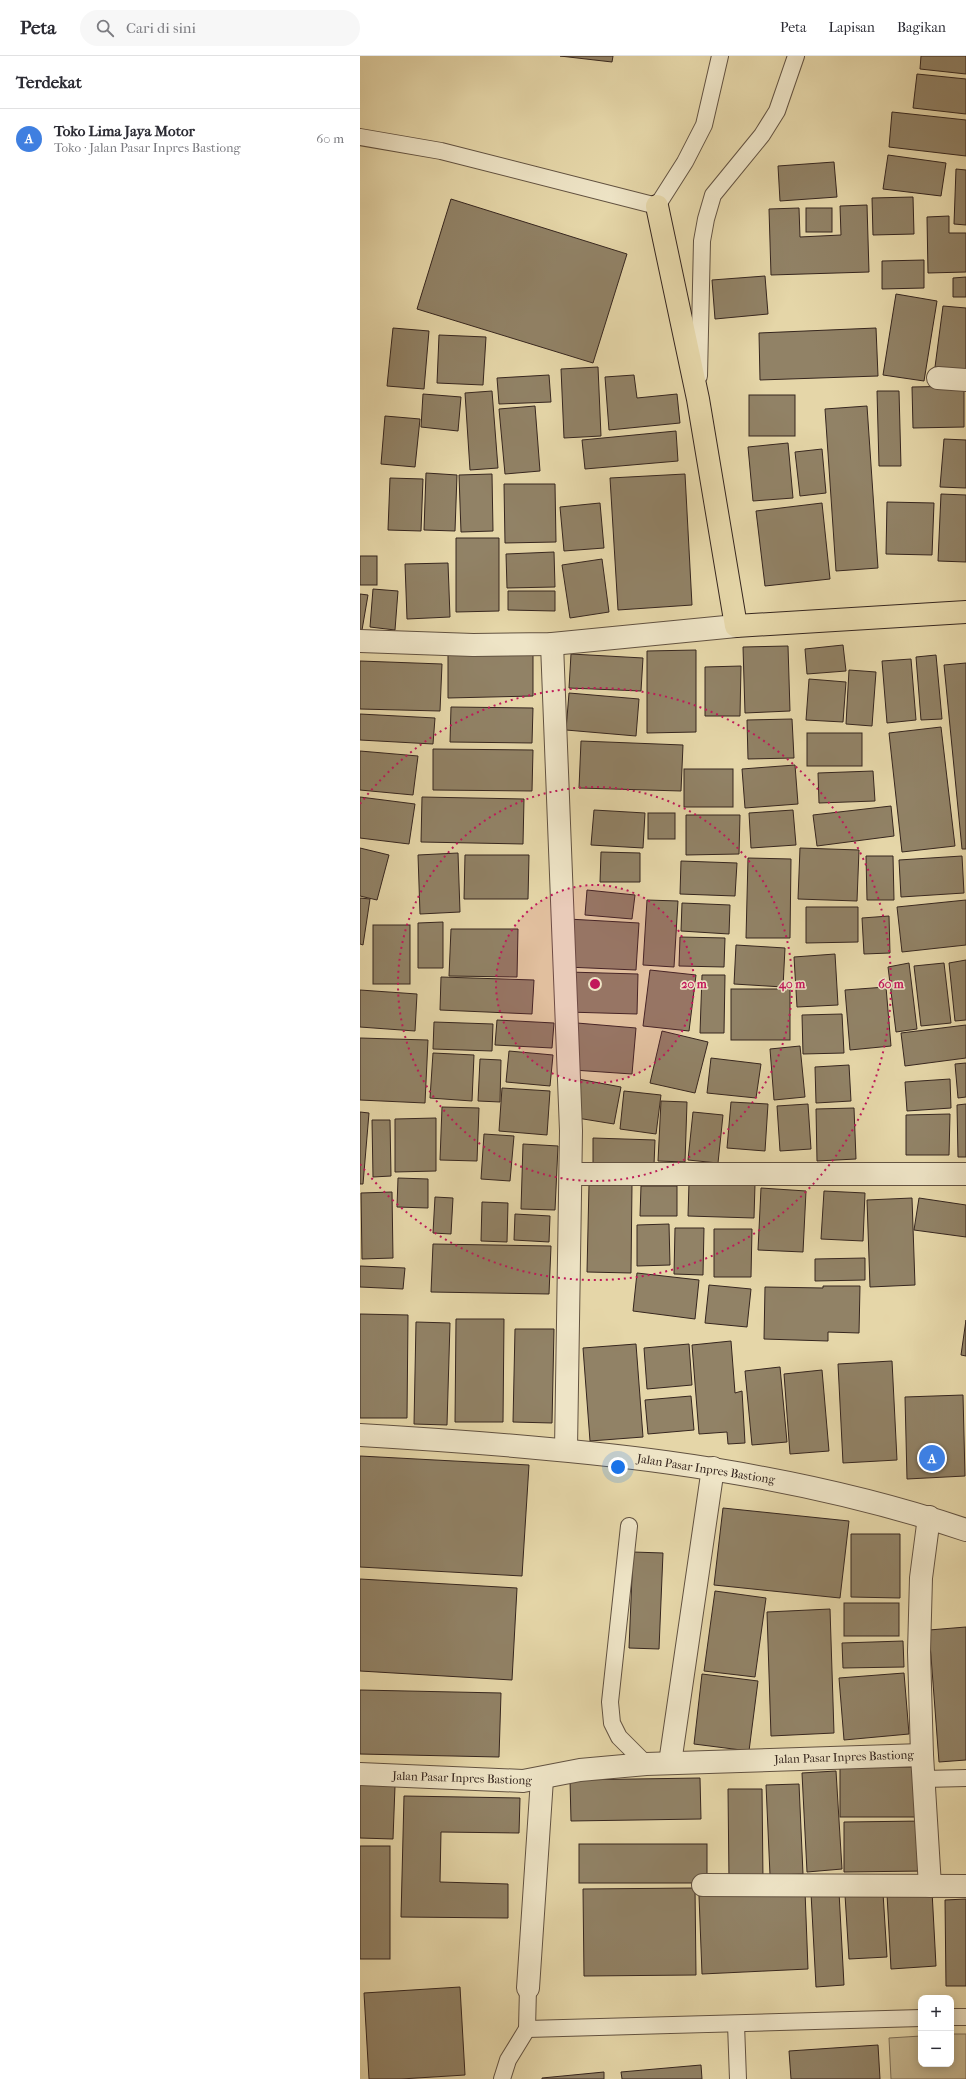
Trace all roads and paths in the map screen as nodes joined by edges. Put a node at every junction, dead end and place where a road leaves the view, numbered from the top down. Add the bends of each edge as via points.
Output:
1 (720, 56) edge
2 (796, 56) edge
3 (360, 137) edge
4 (657, 206) junction
5 (938, 378) dead end
6 (966, 380) edge
7 (698, 399) junction
8 (966, 612) edge
9 (736, 626) junction
10 (360, 641) edge
11 (552, 644) junction
12 (571, 1174) junction
13 (966, 1174) edge
14 (360, 1435) edge
15 (566, 1449) junction
16 (713, 1468) junction
17 (929, 1518) junction
18 (629, 1526) dead end
19 (966, 1530) edge
20 (922, 1755) junction
21 (670, 1763) junction
22 (646, 1764) junction
23 (360, 1774) edge
24 (966, 1778) edge
25 (542, 1779) junction
26 (924, 1779) junction
27 (703, 1885) dead end
28 (930, 1886) junction
29 (966, 1886) edge
30 (528, 1988) joint
31 (954, 2017) edge
32 (966, 2017) edge
33 (918, 2018) edge
34 (736, 2024) junction
35 (527, 2029) junction
36 (502, 2079) edge
37 (738, 2079) edge

1 - 4 lane via 704,125 685,162
2 - 7 lane via 777,111 762,135 713,195 706,219 702,241
3 - 4 lane via 441,151
4 - 7 highway
5 - 6 street
7 - 9 highway
8 - 9 highway
9 - 11 street
10 - 11 street via 473,645
11 - 12 street
12 - 13 street
12 - 15 street
14 - 15 street, Jalan Pasar Inpres Bastiong
15 - 16 street, Jalan Pasar Inpres Bastiong
16 - 17 street, Jalan Pasar Inpres Bastiong via 788,1482
16 - 21 street
17 - 19 street, Jalan Pasar Inpres Bastiong
17 - 20 street, Jalan Pasar Inpres Bastiong via 921,1578 919,1652
18 - 22 lane via 610,1702 611,1716 619,1736
20 - 21 street, Jalan Pasar Inpres Bastiong
20 - 26 street, Jalan Pasar Inpres Bastiong
21 - 22 street, Jalan Pasar Inpres Bastiong
22 - 25 street, Jalan Pasar Inpres Bastiong via 580,1770
23 - 25 street, Jalan Pasar Inpres Bastiong via 523,1781
24 - 26 lane
25 - 30 street
26 - 28 street, Jalan Pasar Inpres Bastiong
27 - 28 street
28 - 29 street
30 - 35 lane
31 - 32 lane
33 - 34 lane
34 - 35 lane
34 - 37 lane
35 - 36 lane via 508,2060

